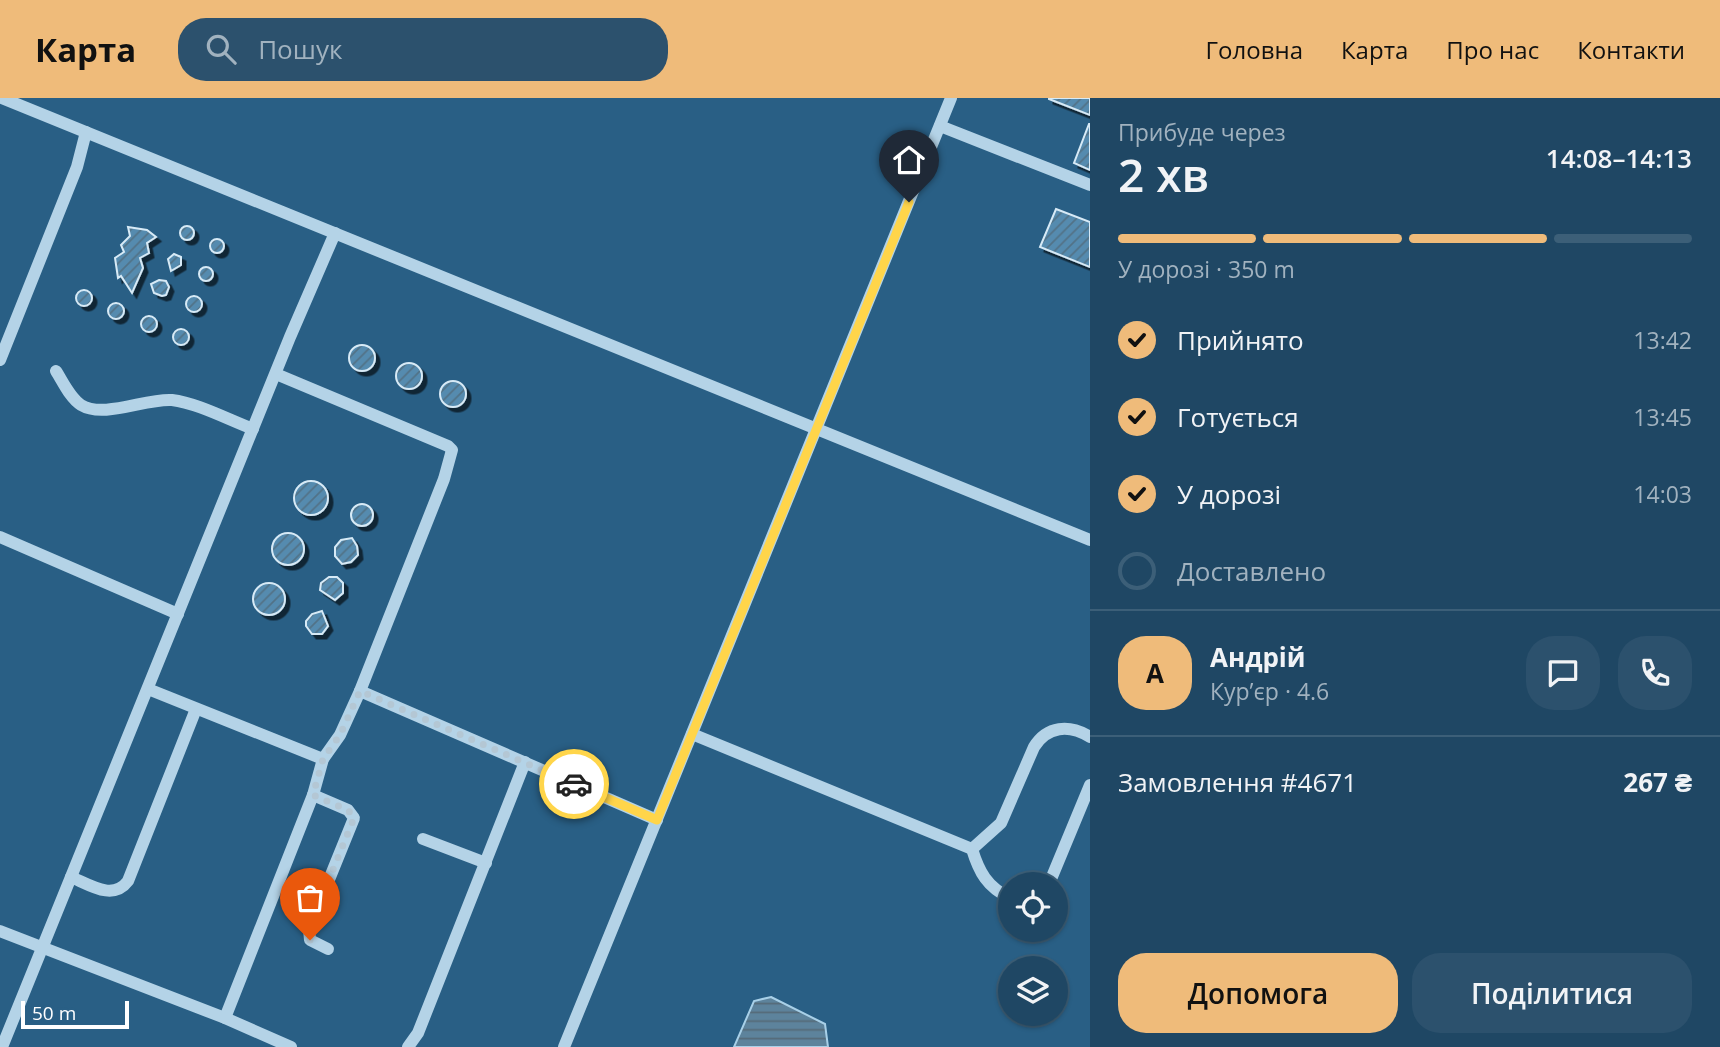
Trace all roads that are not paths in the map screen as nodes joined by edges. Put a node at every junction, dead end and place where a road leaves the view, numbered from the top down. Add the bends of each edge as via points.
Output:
1 (2, 98) edge
2 (951, 98) edge
3 (940, 126) junction
4 (86, 132) junction
5 (1090, 186) edge
6 (335, 233) junction
7 (0, 360) edge
8 (55, 371) dead end
9 (276, 374) junction
10 (253, 429) junction
11 (816, 429) junction
12 (0, 537) edge
13 (1090, 540) edge
14 (178, 614) junction
15 (148, 689) junction
16 (360, 691) junction
17 (196, 709) junction
18 (692, 734) junction
19 (1090, 737) edge
20 (323, 759) junction
21 (524, 762) junction
22 (1090, 785) edge
23 (313, 795) junction
24 (657, 820) junction
25 (423, 839) dead end
26 (972, 849) junction
27 (486, 863) junction
28 (1054, 872) edge
29 (71, 877) junction
30 (998, 892) edge
31 (0, 931) edge
32 (42, 948) junction
33 (328, 949) dead end
34 (225, 1018) junction
35 (2, 1047) edge
36 (291, 1047) edge
37 (408, 1047) edge
38 (565, 1047) edge

1 - 4 lane
2 - 3 lane
3 - 5 lane
3 - 11 lane
4 - 6 lane
4 - 7 lane via 77,167
6 - 9 lane
6 - 11 lane
8 - 10 lane via 71,395 90,408 173,401
9 - 10 lane
9 - 16 lane via 452,450
10 - 14 lane
11 - 13 lane
11 - 18 lane
12 - 14 lane
14 - 15 lane
15 - 17 lane
15 - 29 lane
16 - 20 lane
16 - 21 lane
17 - 20 lane
17 - 29 lane via 128,881 114,892
18 - 24 lane
18 - 26 lane
19 - 26 lane via 1068,729 1041,736 1001,823
20 - 23 lane
21 - 24 lane
21 - 27 lane
22 - 28 lane
23 - 33 lane via 348,810 354,818 309,929 310,940
23 - 34 lane
24 - 38 lane
25 - 27 lane
26 - 30 lane via 982,877
27 - 37 lane via 418,1033
29 - 32 lane
31 - 32 lane
32 - 34 lane
32 - 35 lane
34 - 36 lane

